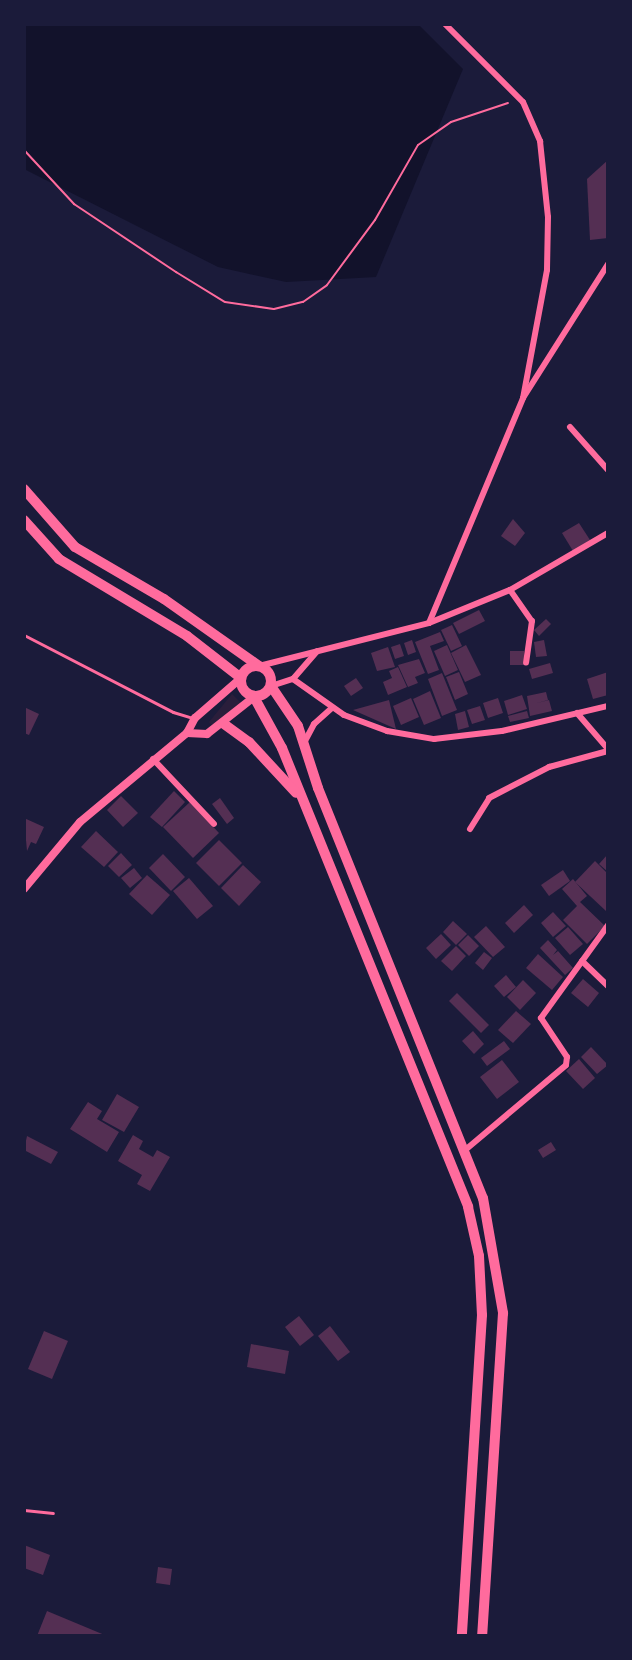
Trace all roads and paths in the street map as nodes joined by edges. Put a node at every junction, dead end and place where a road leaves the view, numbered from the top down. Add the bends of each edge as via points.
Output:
1 (444, 24) edge
2 (523, 102) junction
3 (24, 150) edge
4 (608, 264) edge
5 (523, 398) junction
6 (570, 427) dead end
7 (608, 470) edge
8 (24, 489) edge
9 (24, 520) edge
10 (608, 533) edge
11 (510, 590) junction
12 (429, 623) junction
13 (24, 635) edge
14 (318, 650) junction
15 (526, 663) dead end
16 (259, 666) junction
17 (241, 678) junction
18 (293, 679) junction
19 (271, 686) junction
20 (254, 697) junction
21 (608, 706) edge
22 (332, 708) junction
23 (577, 713) junction
24 (195, 718) junction
25 (224, 724) junction
26 (187, 733) junction
27 (304, 745) junction
28 (608, 750) edge
29 (153, 759) junction
30 (300, 797) junction
31 (214, 824) dead end
32 (470, 829) dead end
33 (24, 889) edge
34 (608, 925) edge
35 (582, 961) junction
36 (608, 986) edge
37 (464, 1151) junction
38 (24, 1510) edge
39 (52, 1513) dead end
40 (462, 1636) edge
41 (482, 1636) edge

1 - 2 street
2 - 3 path via 476,111 422,141 375,220 327,285 303,302 274,309 225,302 176,272 74,204
2 - 5 street via 540,141 548,217 547,270
4 - 5 street
5 - 12 street
6 - 7 street
8 - 16 main road via 75,547 164,599
9 - 17 main road via 59,559 187,636
10 - 11 street
11 - 12 street
11 - 15 street via 532,621
12 - 14 street
13 - 24 lane via 172,712
14 - 16 street
14 - 18 street
16 - 17 main road via 249,668
16 - 19 main road via 268,671
17 - 20 main road via 243,689
17 - 24 street
18 - 19 street
18 - 22 street
19 - 20 main road via 264,695
19 - 27 main road via 298,726
20 - 25 street
20 - 30 main road via 272,723
21 - 23 street
22 - 23 street via 387,731 434,739 502,731
22 - 27 street via 314,724
23 - 28 street
24 - 26 street
25 - 26 street via 207,734
25 - 30 main road via 249,742
26 - 29 street
27 - 37 main road
28 - 32 street via 549,767 489,798
29 - 31 street
29 - 33 street via 80,822
30 - 40 main road via 468,1206 478,1256 482,1315
34 - 35 street
35 - 36 street
35 - 37 street via 541,1018 567,1057 566,1065
37 - 41 main road via 483,1198 503,1313
38 - 39 lane

